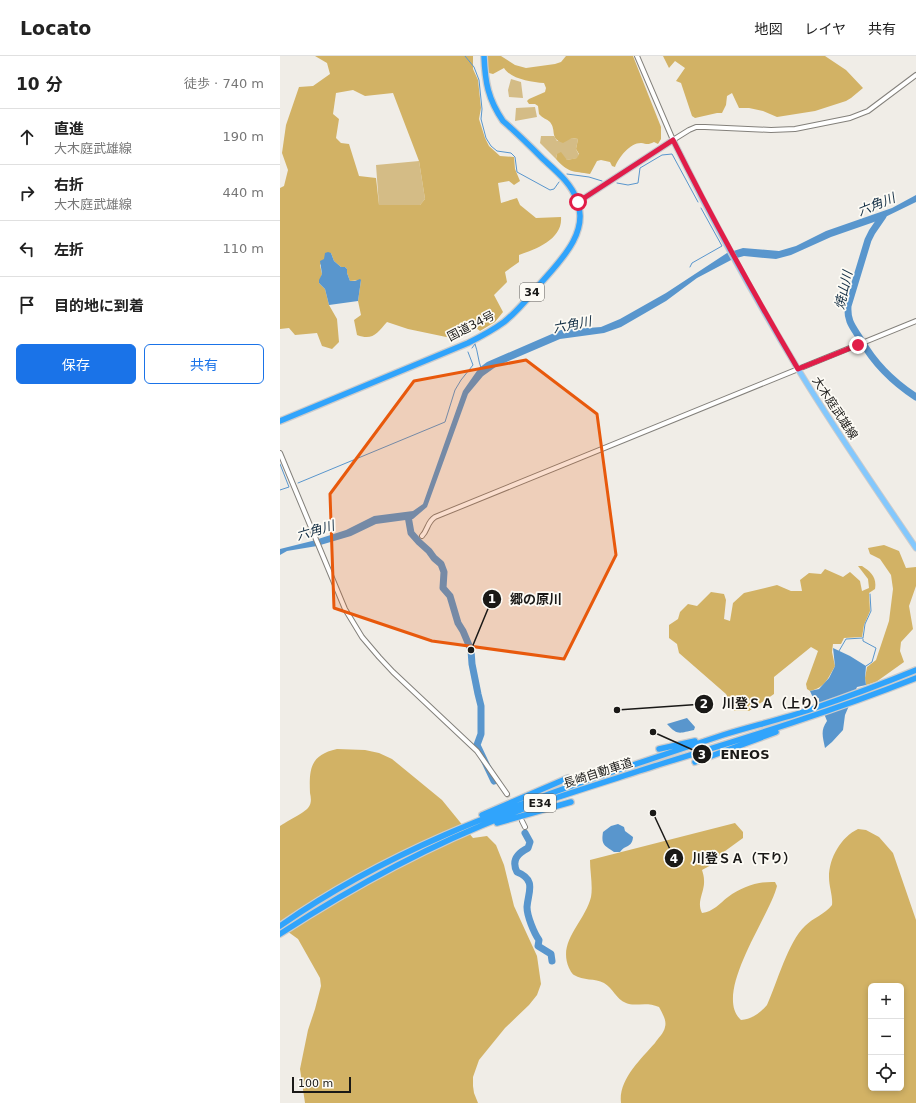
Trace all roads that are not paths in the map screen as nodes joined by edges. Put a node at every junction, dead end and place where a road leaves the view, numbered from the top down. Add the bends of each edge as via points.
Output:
1 (484, 56) edge
2 (637, 56) edge
3 (916, 75) edge
4 (673, 140) junction
5 (578, 202) junction
6 (916, 321) edge
7 (798, 369) junction
8 (280, 422) edge
9 (280, 453) edge
10 (422, 536) dead end
11 (916, 548) edge
12 (916, 670) edge
13 (916, 678) edge
14 (818, 714) junction
15 (722, 735) junction
16 (658, 748) dead end
17 (694, 762) dead end
18 (568, 778) dead end
19 (507, 794) tunnel mouth
20 (571, 802) dead end
21 (522, 821) dead end
22 (525, 827) dead end
23 (479, 828) junction
24 (448, 833) junction
25 (280, 926) edge
26 (280, 934) edge

1 - 5 highway, 国道34号 / 34 via 487,89 497,112 564,179
2 - 4 street
3 - 4 street via 868,111 850,118 795,129 705,126
4 - 5 main road
4 - 7 main road, 大木庭武雄線 via 729,247
5 - 8 highway, 国道34号 / 34 via 579,225 567,251 505,321 468,343
6 - 7 street
7 - 10 street via 435,517
7 - 11 main road, 大木庭武雄線
9 - 19 street via 346,609 362,637 394,672 477,751
12 - 15 highway, 長崎自動車道 / E34 via 811,710
13 - 14 highway, 長崎自動車道 / E34
14 - 17 highway
14 - 23 highway, 長崎自動車道 / E34 via 575,791
15 - 16 highway
15 - 24 highway, 長崎自動車道 / E34 via 522,803
18 - 24 highway via 484,814
20 - 23 highway
21 - 22 street
23 - 26 highway, 長崎自動車道 / E34 via 394,866
24 - 25 highway, 長崎自動車道 / E34 via 322,899

